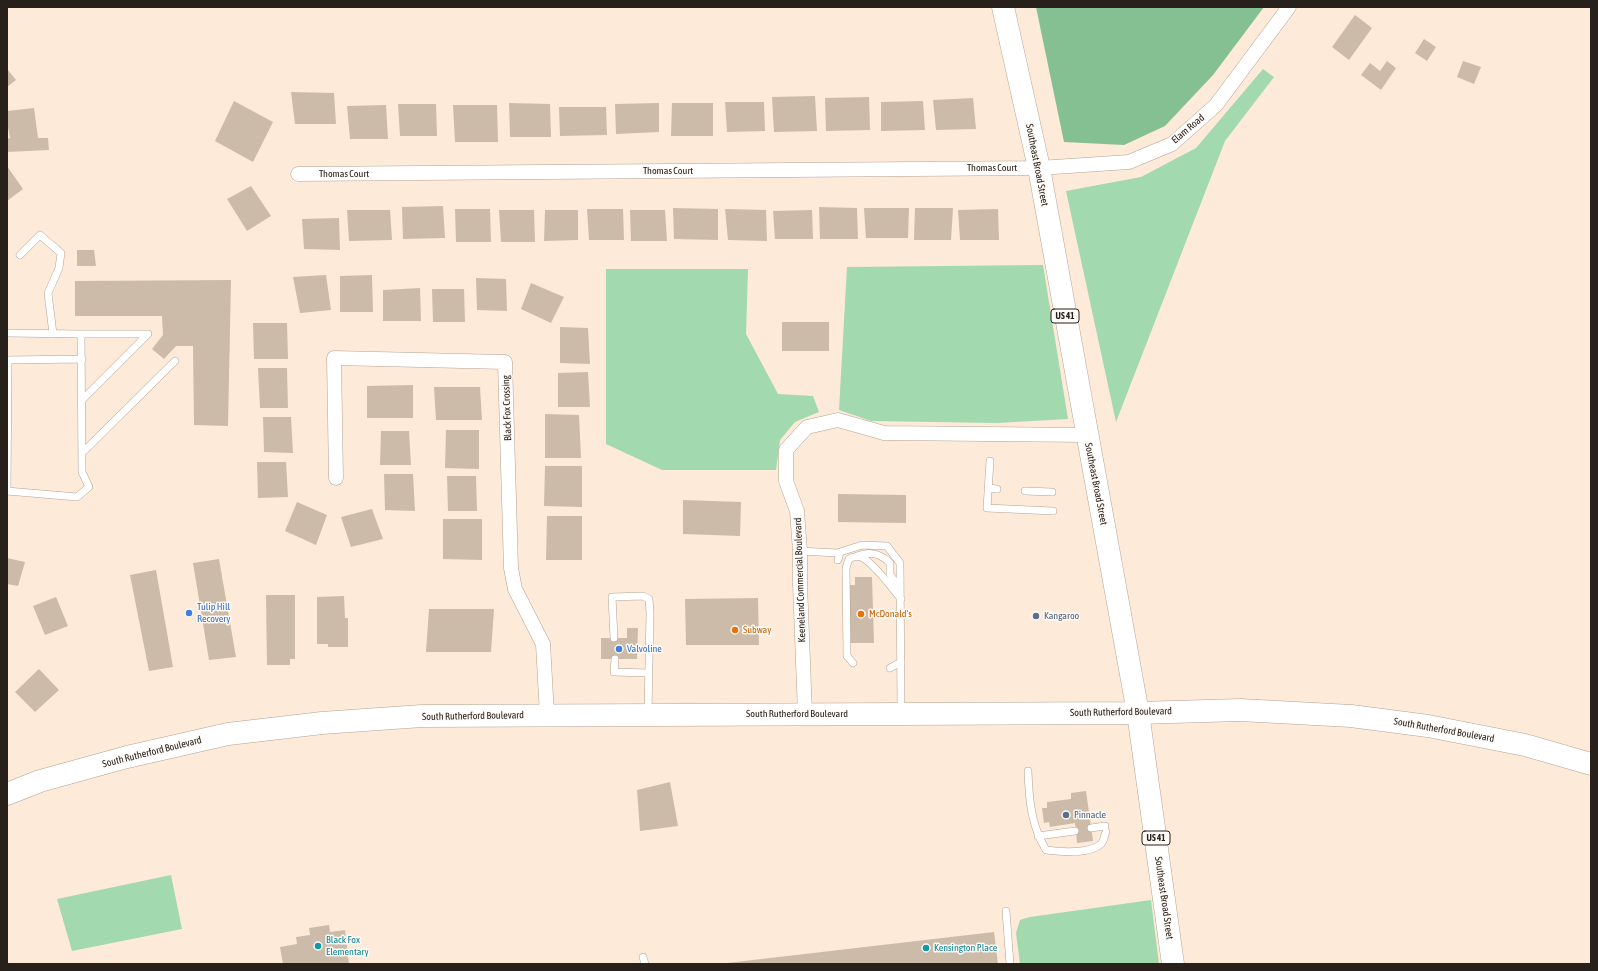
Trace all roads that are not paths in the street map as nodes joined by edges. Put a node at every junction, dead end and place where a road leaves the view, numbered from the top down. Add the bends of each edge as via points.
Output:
1 (1003, 7) edge
2 (1289, 7) edge
3 (1039, 168) junction
4 (298, 174) dead end
5 (20, 255) dead end
6 (7, 333) edge
7 (53, 334) junction
8 (82, 334) junction
9 (82, 359) junction
10 (175, 361) dead end
11 (82, 400) junction
12 (1086, 435) junction
13 (82, 454) junction
14 (990, 461) dead end
15 (336, 478) dead end
16 (988, 488) junction
17 (997, 488) dead end
18 (1025, 491) dead end
19 (1052, 492) dead end
20 (1053, 511) dead end
21 (800, 551) junction
22 (840, 552) junction
23 (856, 557) junction
24 (838, 560) dead end
25 (901, 591) junction
26 (901, 599) junction
27 (614, 638) dead end
28 (615, 659) dead end
29 (901, 662) junction
30 (853, 663) dead end
31 (890, 668) dead end
32 (649, 673) junction
33 (1138, 713) junction
34 (648, 714) junction
35 (805, 714) junction
36 (901, 714) junction
37 (547, 715) junction
38 (1591, 764) edge
39 (1028, 771) dead end
40 (7, 794) edge
41 (1091, 828) dead end
42 (1075, 831) dead end
43 (1038, 836) junction
44 (1006, 911) dead end
45 (1010, 964) edge
46 (1173, 964) edge

1 - 3 main road, Southeast Broad Street / US 41
2 - 3 street, Elam Road via 1216,104 1172,144 1129,162
3 - 4 street, Thomas Court
3 - 12 main road, Southeast Broad Street / US 41
5 - 7 lane via 40,235 61,253 59,268 48,293
6 - 7 lane
7 - 8 lane
8 - 9 lane
8 - 11 lane via 148,334
9 - 11 lane
9 - 13 lane via 8,360 7,491 77,497 89,487 82,472
10 - 13 lane
11 - 13 lane
12 - 21 street, Keeneland Commercial Boulevard via 884,433 838,420 807,427 786,450 786,481 797,511
12 - 33 main road, Southeast Broad Street / US 41
14 - 16 lane
15 - 37 street, Black Fox Crossing via 334,358 505,362 511,568 515,590 543,644
16 - 17 lane
16 - 20 lane via 987,508
18 - 19 lane
21 - 22 lane
21 - 35 street, Keeneland Commercial Boulevard
22 - 24 lane
22 - 25 lane via 862,545 887,546 900,563
23 - 25 lane via 871,552 884,557 890,564 890,574
23 - 26 lane via 861,557 887,581
23 - 30 lane via 849,559 846,568 847,656
25 - 26 lane
26 - 29 lane
27 - 32 lane via 612,596 643,596 648,599
28 - 32 lane via 614,672
29 - 31 lane
29 - 36 lane
32 - 34 lane
33 - 36 main road, South Rutherford Boulevard
33 - 38 main road, South Rutherford Boulevard via 1240,710 1351,716 1428,726 1510,742
33 - 46 main road, Southeast Broad Street / US 41
34 - 35 main road, South Rutherford Boulevard
34 - 37 main road, South Rutherford Boulevard
35 - 36 main road, South Rutherford Boulevard
37 - 40 main road, South Rutherford Boulevard via 422,716 322,723 228,734 127,757
39 - 43 lane via 1029,799 1033,824
41 - 43 lane via 1106,829 1102,843 1092,849 1067,852 1046,850
42 - 43 lane
44 - 45 lane

